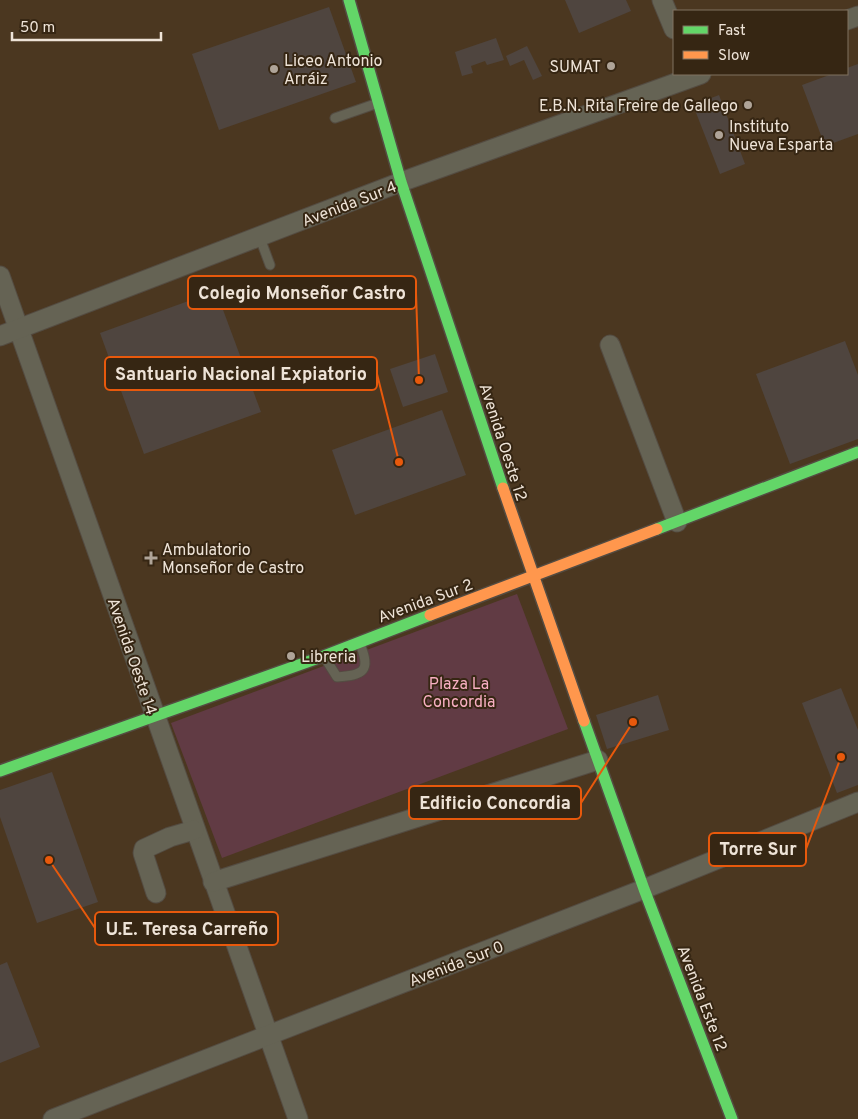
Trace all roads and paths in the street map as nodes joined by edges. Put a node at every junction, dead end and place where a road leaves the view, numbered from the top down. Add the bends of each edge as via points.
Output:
1 (349, 0) edge
2 (662, 0) edge
3 (673, 27) edge
4 (694, 75) edge
5 (380, 102) junction
6 (335, 118) dead end
7 (402, 182) junction
8 (260, 238) junction
9 (270, 265) dead end
10 (0, 276) edge
11 (19, 329) junction
12 (0, 336) edge
13 (610, 345) dead end
14 (858, 452) edge
15 (677, 522) junction
16 (532, 578) junction
17 (359, 642) junction
18 (324, 656) junction
19 (154, 717) junction
20 (598, 760) junction
21 (0, 771) edge
22 (858, 802) edge
23 (194, 830) junction
24 (214, 882) junction
25 (644, 890) junction
26 (156, 893) dead end
27 (269, 1036) junction
28 (52, 1119) edge
29 (298, 1119) edge
30 (732, 1119) edge

1 - 5 street, Avenida Oeste 12
2 - 3 street
4 - 7 street, Avenida Sur 4
5 - 6 lane
5 - 7 street, Avenida Oeste 12
7 - 8 street, Avenida Sur 4
7 - 16 street, Avenida Oeste 12
8 - 9 lane
8 - 11 street, Avenida Sur 4
10 - 11 street, Avenida Oeste 14
11 - 12 street, Avenida Sur 4
11 - 19 street, Avenida Oeste 14
13 - 15 street
14 - 15 street, Avenida Sur 2
15 - 16 street, Avenida Sur 2
16 - 17 street, Avenida Sur 2
16 - 20 street, Avenida Oeste 12
17 - 18 street, Avenida Sur 2
17 - 18 lane via 366,664 365,669 356,675 337,677
18 - 19 street, Avenida Sur 2
19 - 21 street, Avenida Sur 2
19 - 23 street, Avenida Oeste 14
20 - 24 street
20 - 25 street, Avenida Oeste 12
22 - 25 street, Avenida Sur 0
23 - 24 street, Avenida Oeste 14
23 - 26 street via 144,849
24 - 27 street, Avenida Oeste 14
25 - 27 street, Avenida Sur 0
25 - 30 street, Avenida Este 12
27 - 28 street, Avenida Sur 0
27 - 29 street, Avenida Oeste 14

